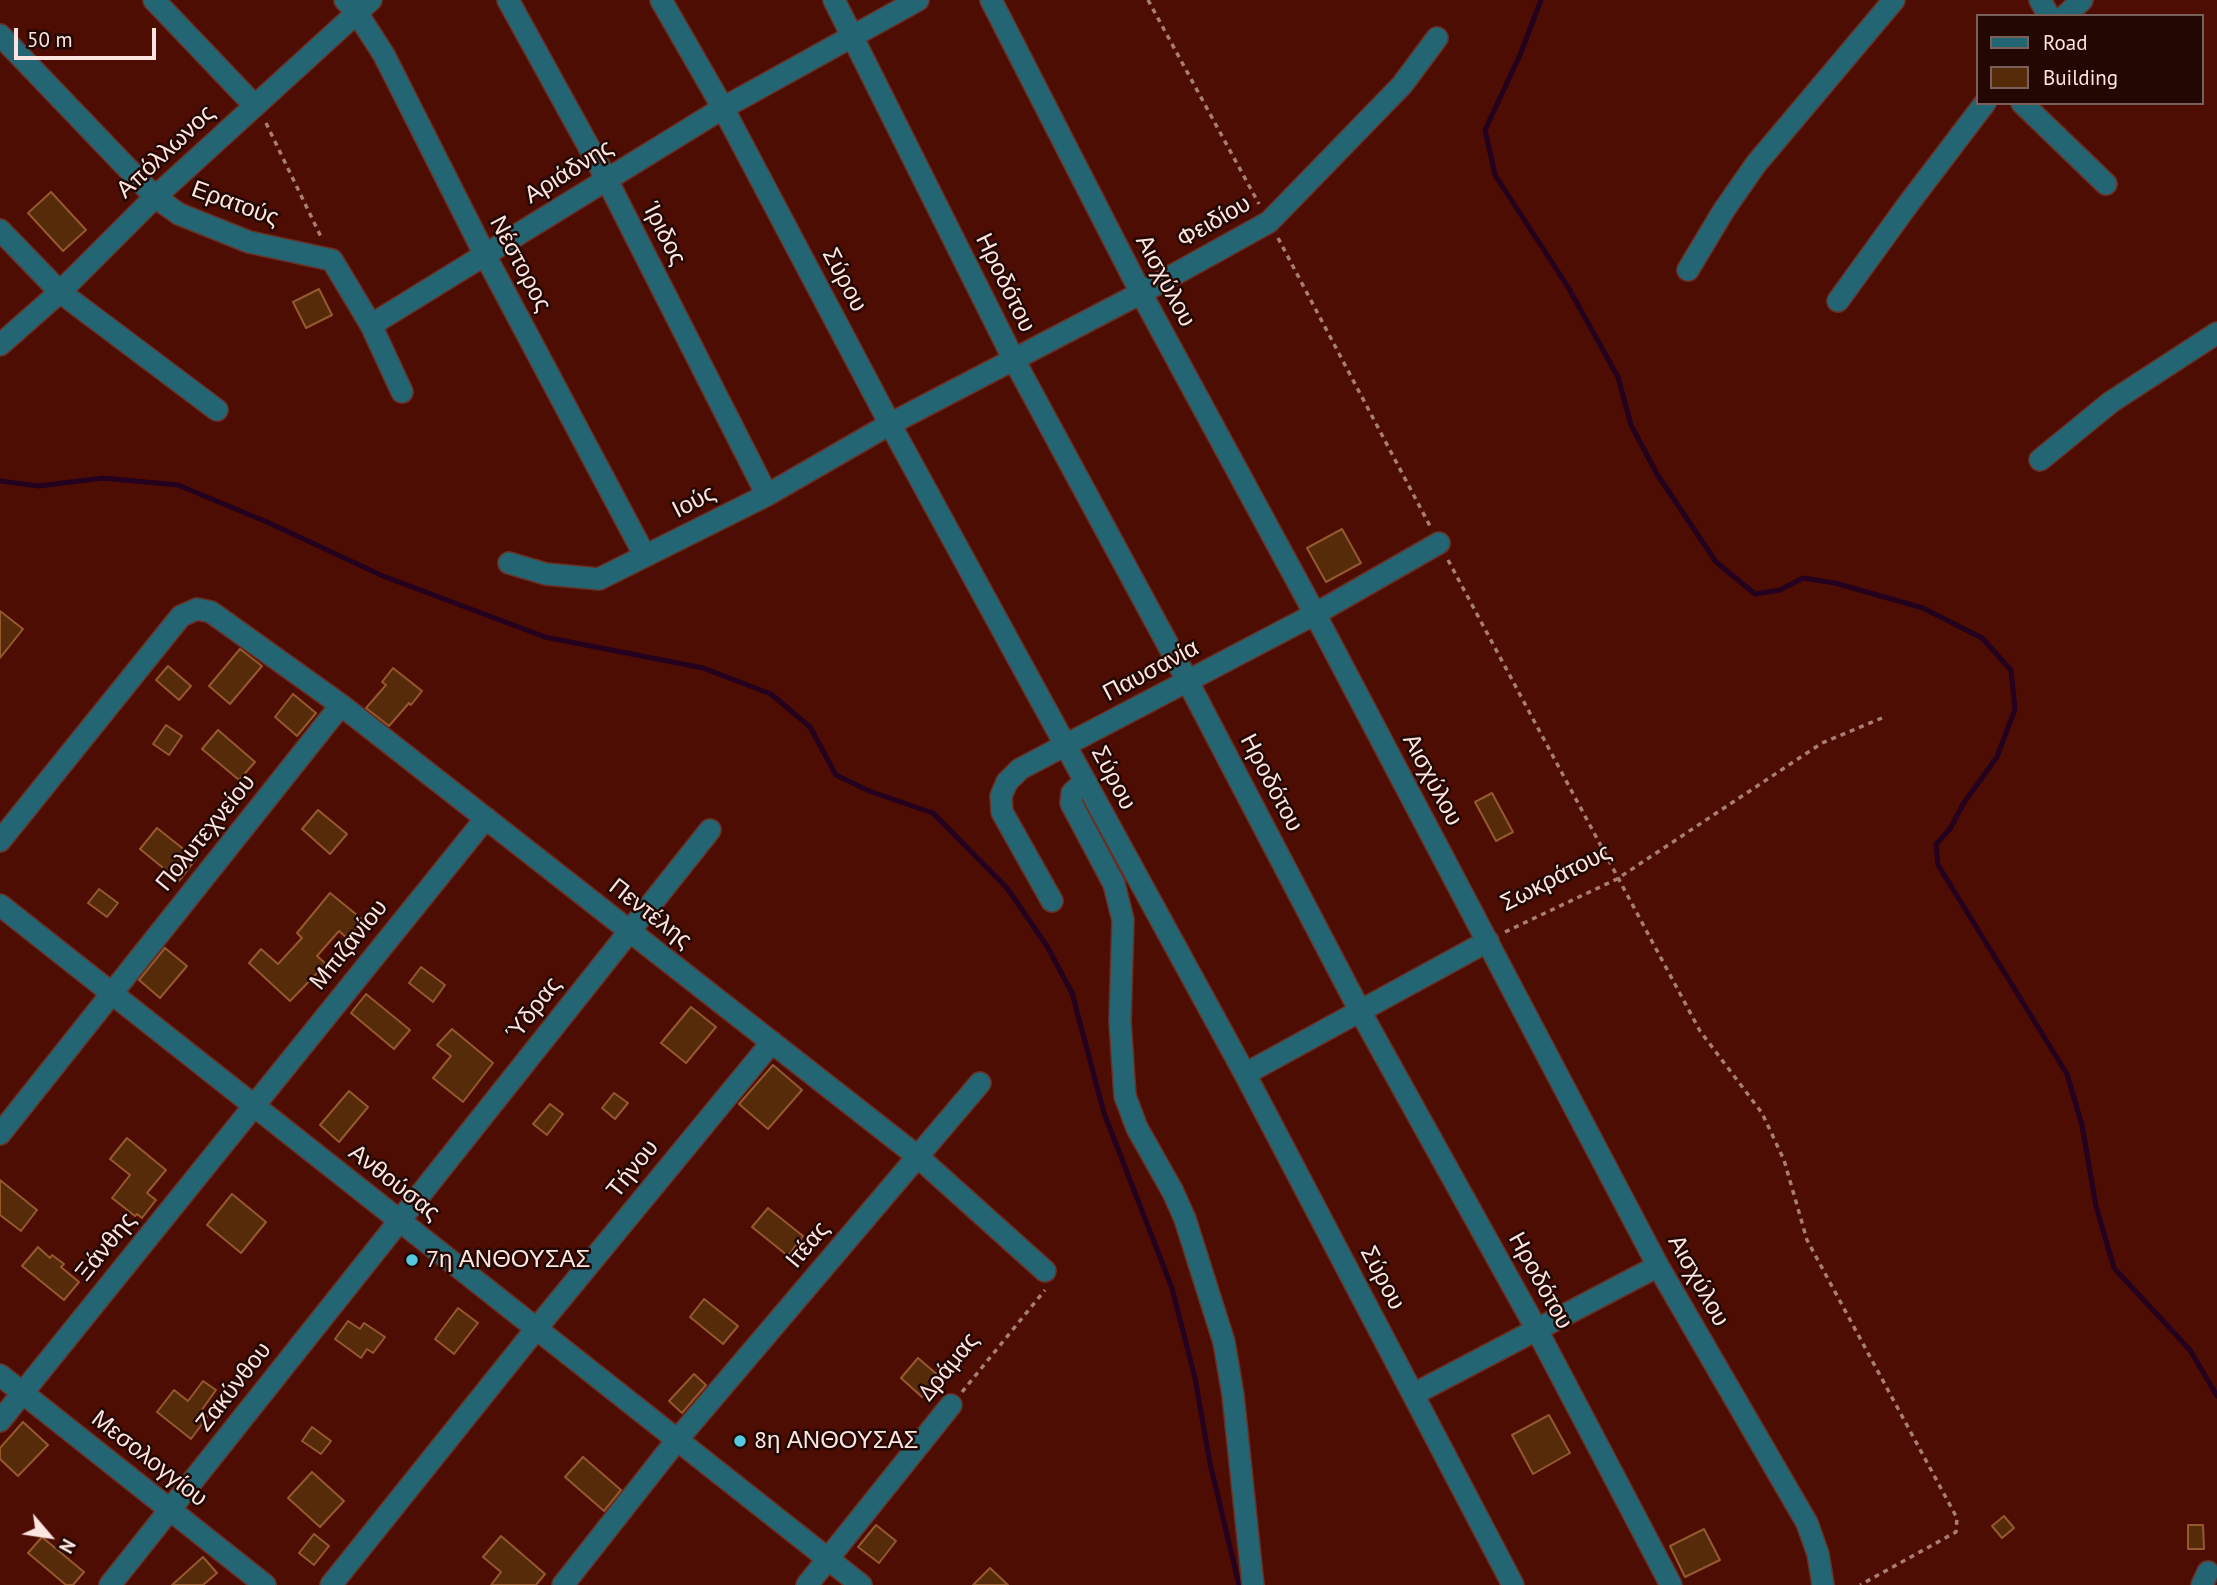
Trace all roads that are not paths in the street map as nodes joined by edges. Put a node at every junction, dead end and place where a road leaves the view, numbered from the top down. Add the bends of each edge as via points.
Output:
1 (153, 0) edge
2 (508, 0) edge
3 (661, 0) edge
4 (834, 0) edge
5 (918, 0) edge
6 (991, 0) edge
7 (1894, 0) edge
8 (2082, 0) edge
9 (358, 4) edge
10 (2067, 14) edge
11 (0, 35) edge
12 (853, 36) junction
13 (1437, 38) dead end
14 (1983, 105) edge
15 (2024, 105) edge
16 (255, 106) junction
17 (723, 108) junction
18 (607, 180) junction
19 (2106, 184) dead end
20 (155, 197) junction
21 (0, 230) edge
22 (485, 255) junction
23 (1688, 270) dead end
24 (60, 292) junction
25 (1141, 293) junction
26 (1838, 302) dead end
27 (371, 325) junction
28 (2217, 333) edge
29 (0, 345) edge
30 (1013, 358) junction
31 (402, 392) dead end
32 (217, 411) dead end
33 (890, 424) junction
34 (2040, 460) dead end
35 (766, 495) junction
36 (1439, 543) road end
37 (645, 556) junction
38 (509, 563) dead end
39 (1315, 614) junction
40 (1187, 681) junction
41 (341, 705) junction
42 (1066, 747) junction
43 (1085, 781) junction
44 (486, 818) junction
45 (710, 830) dead end
46 (0, 841) edge
47 (1052, 901) dead end
48 (0, 905) edge
49 (630, 931) junction
50 (1488, 941) junction
51 (112, 993) junction
52 (1360, 1011) junction
53 (772, 1042) junction
54 (1245, 1074) junction
55 (980, 1083) dead end
56 (253, 1105) junction
57 (0, 1134) edge
58 (916, 1156) junction
59 (399, 1221) junction
60 (1658, 1266) junction
61 (1045, 1271) road end
62 (536, 1329) junction
63 (1537, 1330) junction
64 (0, 1375) edge
65 (23, 1393) junction
66 (1414, 1394) junction
67 (951, 1405) road end
68 (0, 1421) edge
69 (677, 1440) junction
70 (170, 1510) junction
71 (828, 1559) junction
72 (110, 1585) edge
73 (265, 1585) edge
74 (331, 1585) edge
75 (563, 1585) edge
76 (807, 1585) edge
77 (861, 1585) edge
78 (1253, 1585) edge
79 (1513, 1585) edge
80 (1671, 1585) edge
81 (1823, 1585) edge

1 - 16 street
2 - 18 street, Ίριδος
3 - 17 street, Σύρου
4 - 12 street, Ηροδότου
5 - 12 street, Αριάδνης
6 - 25 street, Αισχύλου
7 - 23 street via 1756,164
8 - 10 street
9 - 16 street, Απόλλωνος
9 - 22 street, Νέστορος
11 - 20 street, Ερατούς
12 - 17 street, Αριάδνης
12 - 30 street, Ηροδότου
13 - 25 street, Φειδίου via 1402,85 1269,222
14 - 26 street
15 - 19 street
16 - 20 street, Απόλλωνος
17 - 18 street, Αριάδνης
17 - 33 street, Σύρου
18 - 22 street, Αριάδνης
18 - 35 street, Ίριδος
20 - 24 street, Απόλλωνος
20 - 27 street, Ερατούς via 179,214 249,242 332,260
21 - 24 street
22 - 27 street, Αριάδνης
22 - 37 street, Νέστορος
24 - 29 street, Απόλλωνος
24 - 32 street
25 - 30 street, Φειδίου
25 - 39 street, Αισχύλου
27 - 31 street
28 - 34 street via 2111,402
30 - 33 street, Φειδίου
30 - 40 street, Ηροδότου
33 - 35 street, Ιούς
33 - 42 street, Σύρου
35 - 37 street, Ιούς
36 - 39 street, Παυσανία
37 - 38 street, Ιούς via 599,579 545,574
39 - 40 street, Παυσανία
39 - 50 street, Αισχύλου
40 - 42 street, Παυσανία
40 - 52 street, Ηροδότου
41 - 44 street, Πεντέλης
41 - 46 street, Πεντέλης via 211,612 197,609 181,616
41 - 51 street, Πολυτεχνείου
42 - 43 street, Σύρου
42 - 47 street, Παυσανία via 1020,769 1000,796 1002,812
43 - 54 street, Σύρου
43 - 78 street via 1072,793 1073,808 1107,867 1123,919 1119,1021 1125,1096 1185,1219 1224,1342
44 - 49 street, Πεντέλης
44 - 56 street, Μπιζανίου
45 - 49 street, Ύδρας
48 - 51 street, Ανθούσας
49 - 53 street, Πεντέλης
49 - 59 street, Ύδρας
50 - 52 street, Σωκράτους
50 - 60 street, Αισχύλου
51 - 56 street, Ανθούσας
51 - 57 street, Πολυτεχνείου
52 - 54 street, Σωκράτους
52 - 63 street, Ηροδότου
53 - 58 street, Πεντέλης
53 - 62 street, Τήνου
54 - 66 street, Σύρου
55 - 58 street, Ιτέας
56 - 59 street, Ανθούσας
56 - 65 street, Ξάνθης
58 - 61 street, Πεντέλης
58 - 69 street, Ιτέας
59 - 62 street, Ανθούσας
59 - 70 street, Ζακύνθου
60 - 63 street
60 - 81 street, Αισχύλου via 1807,1523
62 - 69 street, Ανθούσας
62 - 74 street, Τήνου
63 - 66 street
63 - 80 street, Ηροδότου
64 - 65 street, Μεσολογγίου
65 - 68 street, Ξάνθης
65 - 70 street, Μεσολογγίου
66 - 79 street, Σύρου
67 - 71 street, Δράμας
69 - 71 street, Ανθούσας
69 - 75 street, Ιτέας
70 - 72 street, Ζακύνθου
70 - 73 street, Μεσολογγίου
71 - 76 street
71 - 77 street, Ανθούσας

